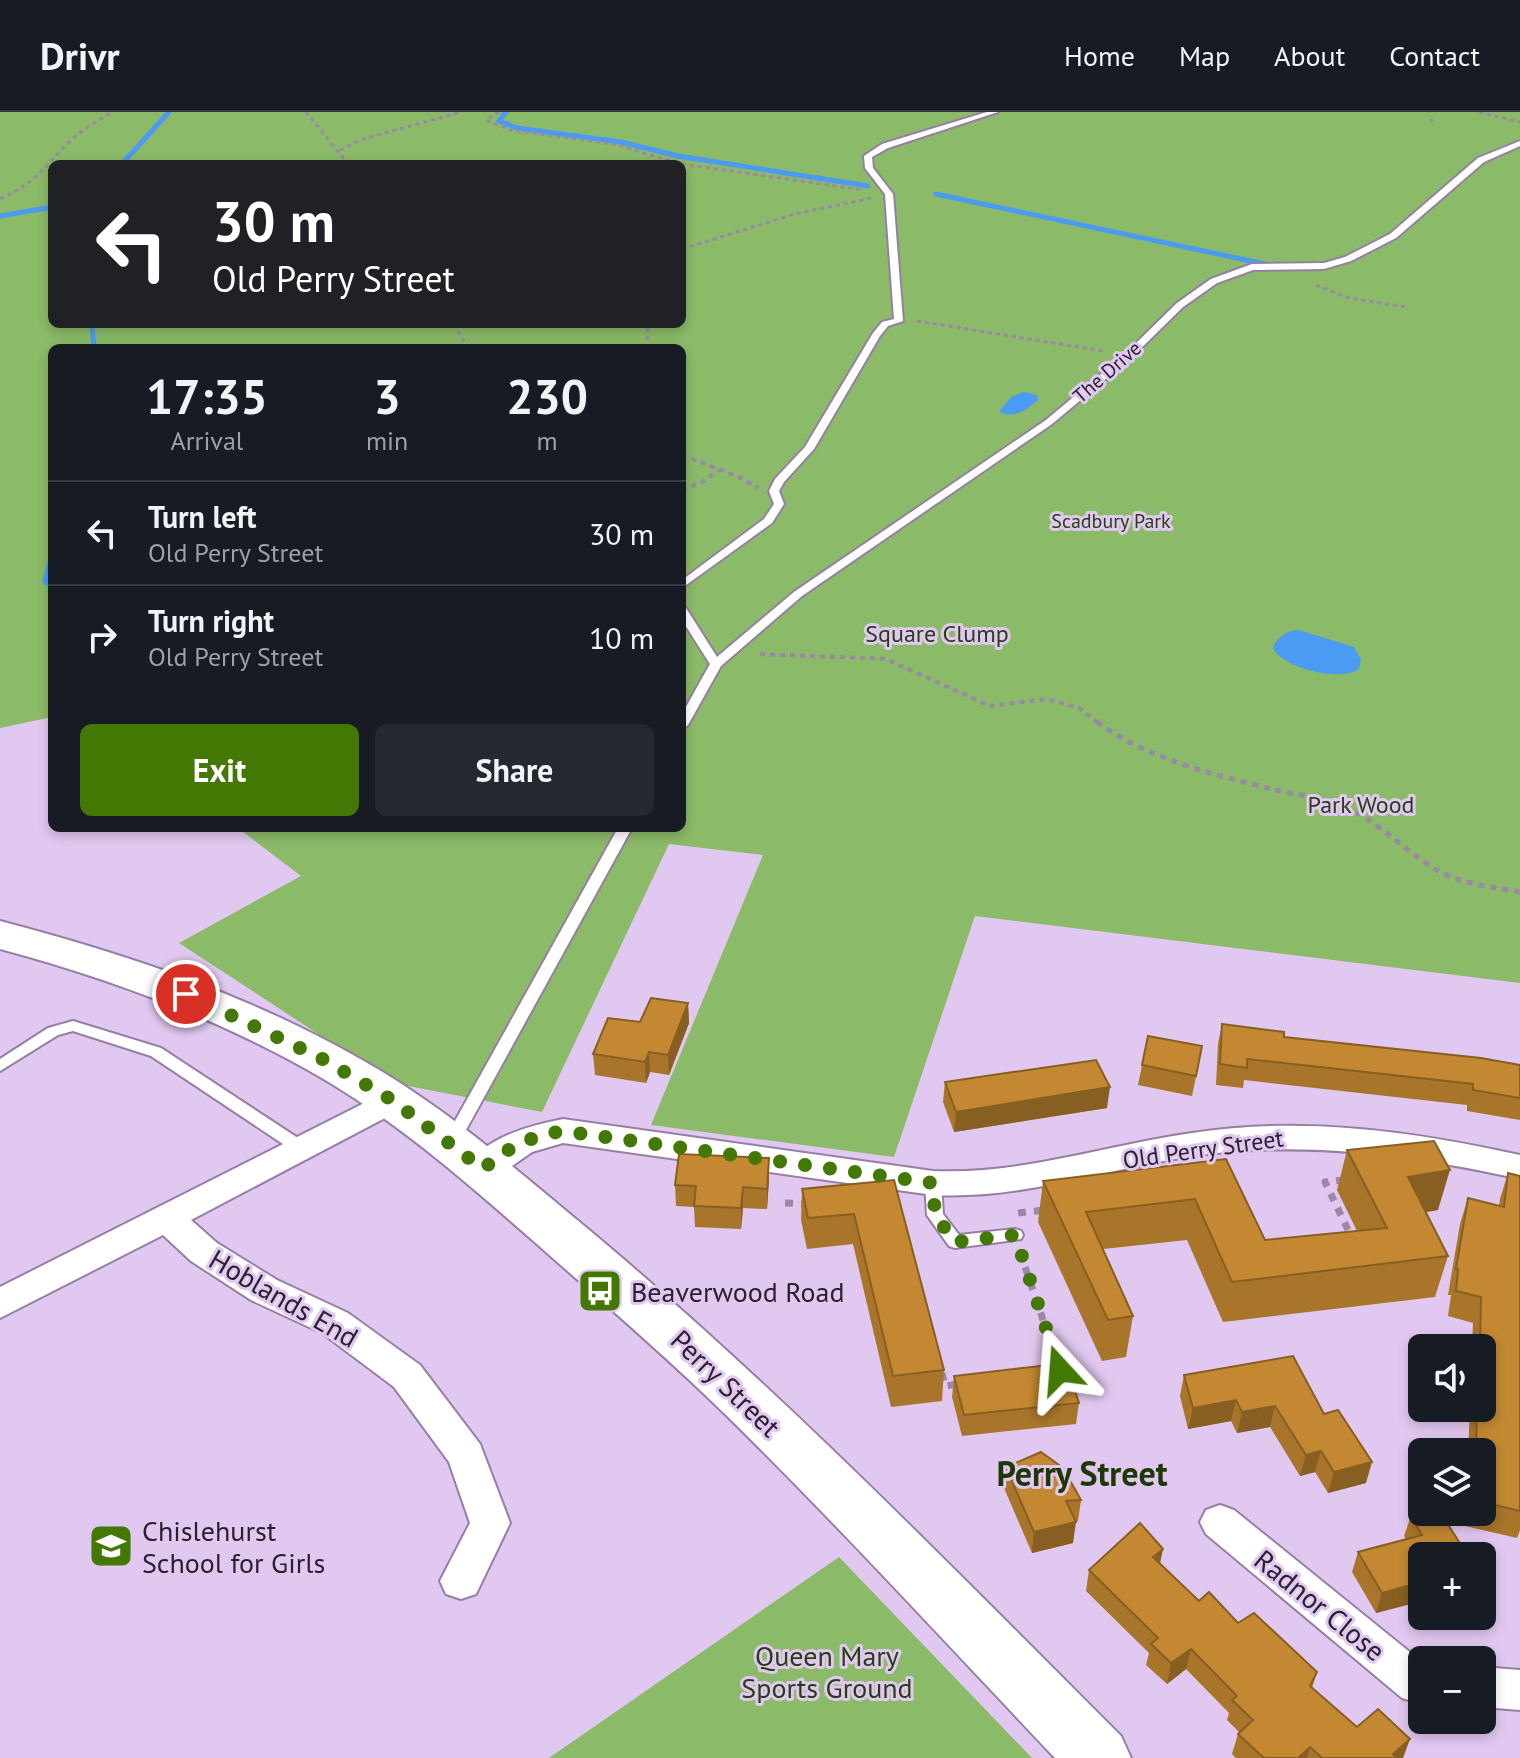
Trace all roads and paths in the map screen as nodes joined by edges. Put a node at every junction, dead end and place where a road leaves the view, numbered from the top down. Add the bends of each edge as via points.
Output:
1 (112, 112) edge
2 (306, 112) edge
3 (461, 112) edge
4 (499, 112) edge
5 (994, 112) edge
6 (1479, 112) edge
7 (1520, 122) edge
8 (1520, 143) edge
9 (340, 150) junction
10 (55, 160) edge
11 (346, 160) edge
12 (667, 160) edge
13 (686, 165) edge
14 (48, 168) edge
15 (889, 194) junction
16 (0, 199) edge
17 (686, 248) edge
18 (1284, 266) junction
19 (1405, 307) dead end
20 (900, 318) junction
21 (1129, 355) junction
22 (686, 457) edge
23 (719, 470) junction
24 (686, 488) edge
25 (779, 504) junction
26 (686, 582) edge
27 (686, 617) edge
28 (719, 661) junction
29 (686, 718) edge
30 (623, 832) edge
31 (1520, 892) edge
32 (0, 935) edge
33 (0, 1066) edge
34 (392, 1100) junction
35 (301, 1148) junction
36 (467, 1156) junction
37 (1520, 1167) edge
38 (1356, 1179) edge
39 (933, 1183) junction
40 (785, 1203) dead end
41 (817, 1204) edge
42 (1053, 1209) edge
43 (167, 1218) junction
44 (1015, 1235) junction
45 (1351, 1236) edge
46 (0, 1304) edge
47 (938, 1357) edge
48 (1046, 1372) edge
49 (974, 1382) edge
50 (1220, 1522) dead end
51 (461, 1581) dead end
52 (1408, 1677) edge
53 (1496, 1688) edge
54 (1520, 1690) edge
55 (1098, 1758) edge

1 - 10 path via 71,140
2 - 9 path
3 - 9 path
4 - 12 path via 486,120 516,131 613,144
5 - 15 lane via 868,156 869,168
6 - 7 path
8 - 18 lane, The Drive via 1481,160 1393,236 1324,266
9 - 11 path
13 - 15 path
14 - 16 path
15 - 17 path via 795,214
15 - 20 lane
18 - 19 path via 1333,293
18 - 21 lane, The Drive via 1252,267 1214,281 1180,305
20 - 21 path
20 - 25 lane via 876,335 809,449 779,481 774,491
21 - 28 lane, The Drive via 1049,422 798,594
22 - 23 path
23 - 24 path
23 - 25 path via 755,485
25 - 26 lane via 768,521
27 - 28 lane
28 - 29 lane
28 - 31 path via 787,654 886,659 990,706 1047,699 1079,708 1119,738 1240,781 1344,806 1438,871
30 - 36 lane
32 - 34 main road, Perry Street via 162,983 319,1057
33 - 35 lane via 53,1031 73,1026 156,1052
34 - 35 street
34 - 36 main road, Perry Street
35 - 43 street
36 - 39 street, Old Perry Street via 503,1152 531,1137 563,1131
36 - 55 main road, Perry Street via 746,1399
37 - 39 street, Old Perry Street via 1379,1142 1266,1137 1004,1181
38 - 45 path via 1325,1182
39 - 44 lane via 935,1215 955,1242
40 - 41 path
42 - 44 path via 1007,1215
43 - 46 street
43 - 51 street, Hoblands End via 204,1252 264,1290 335,1323 407,1376 466,1455 490,1523
44 - 48 path via 1060,1370
47 - 49 path via 945,1386
50 - 52 street, Radnor Close
53 - 54 street

